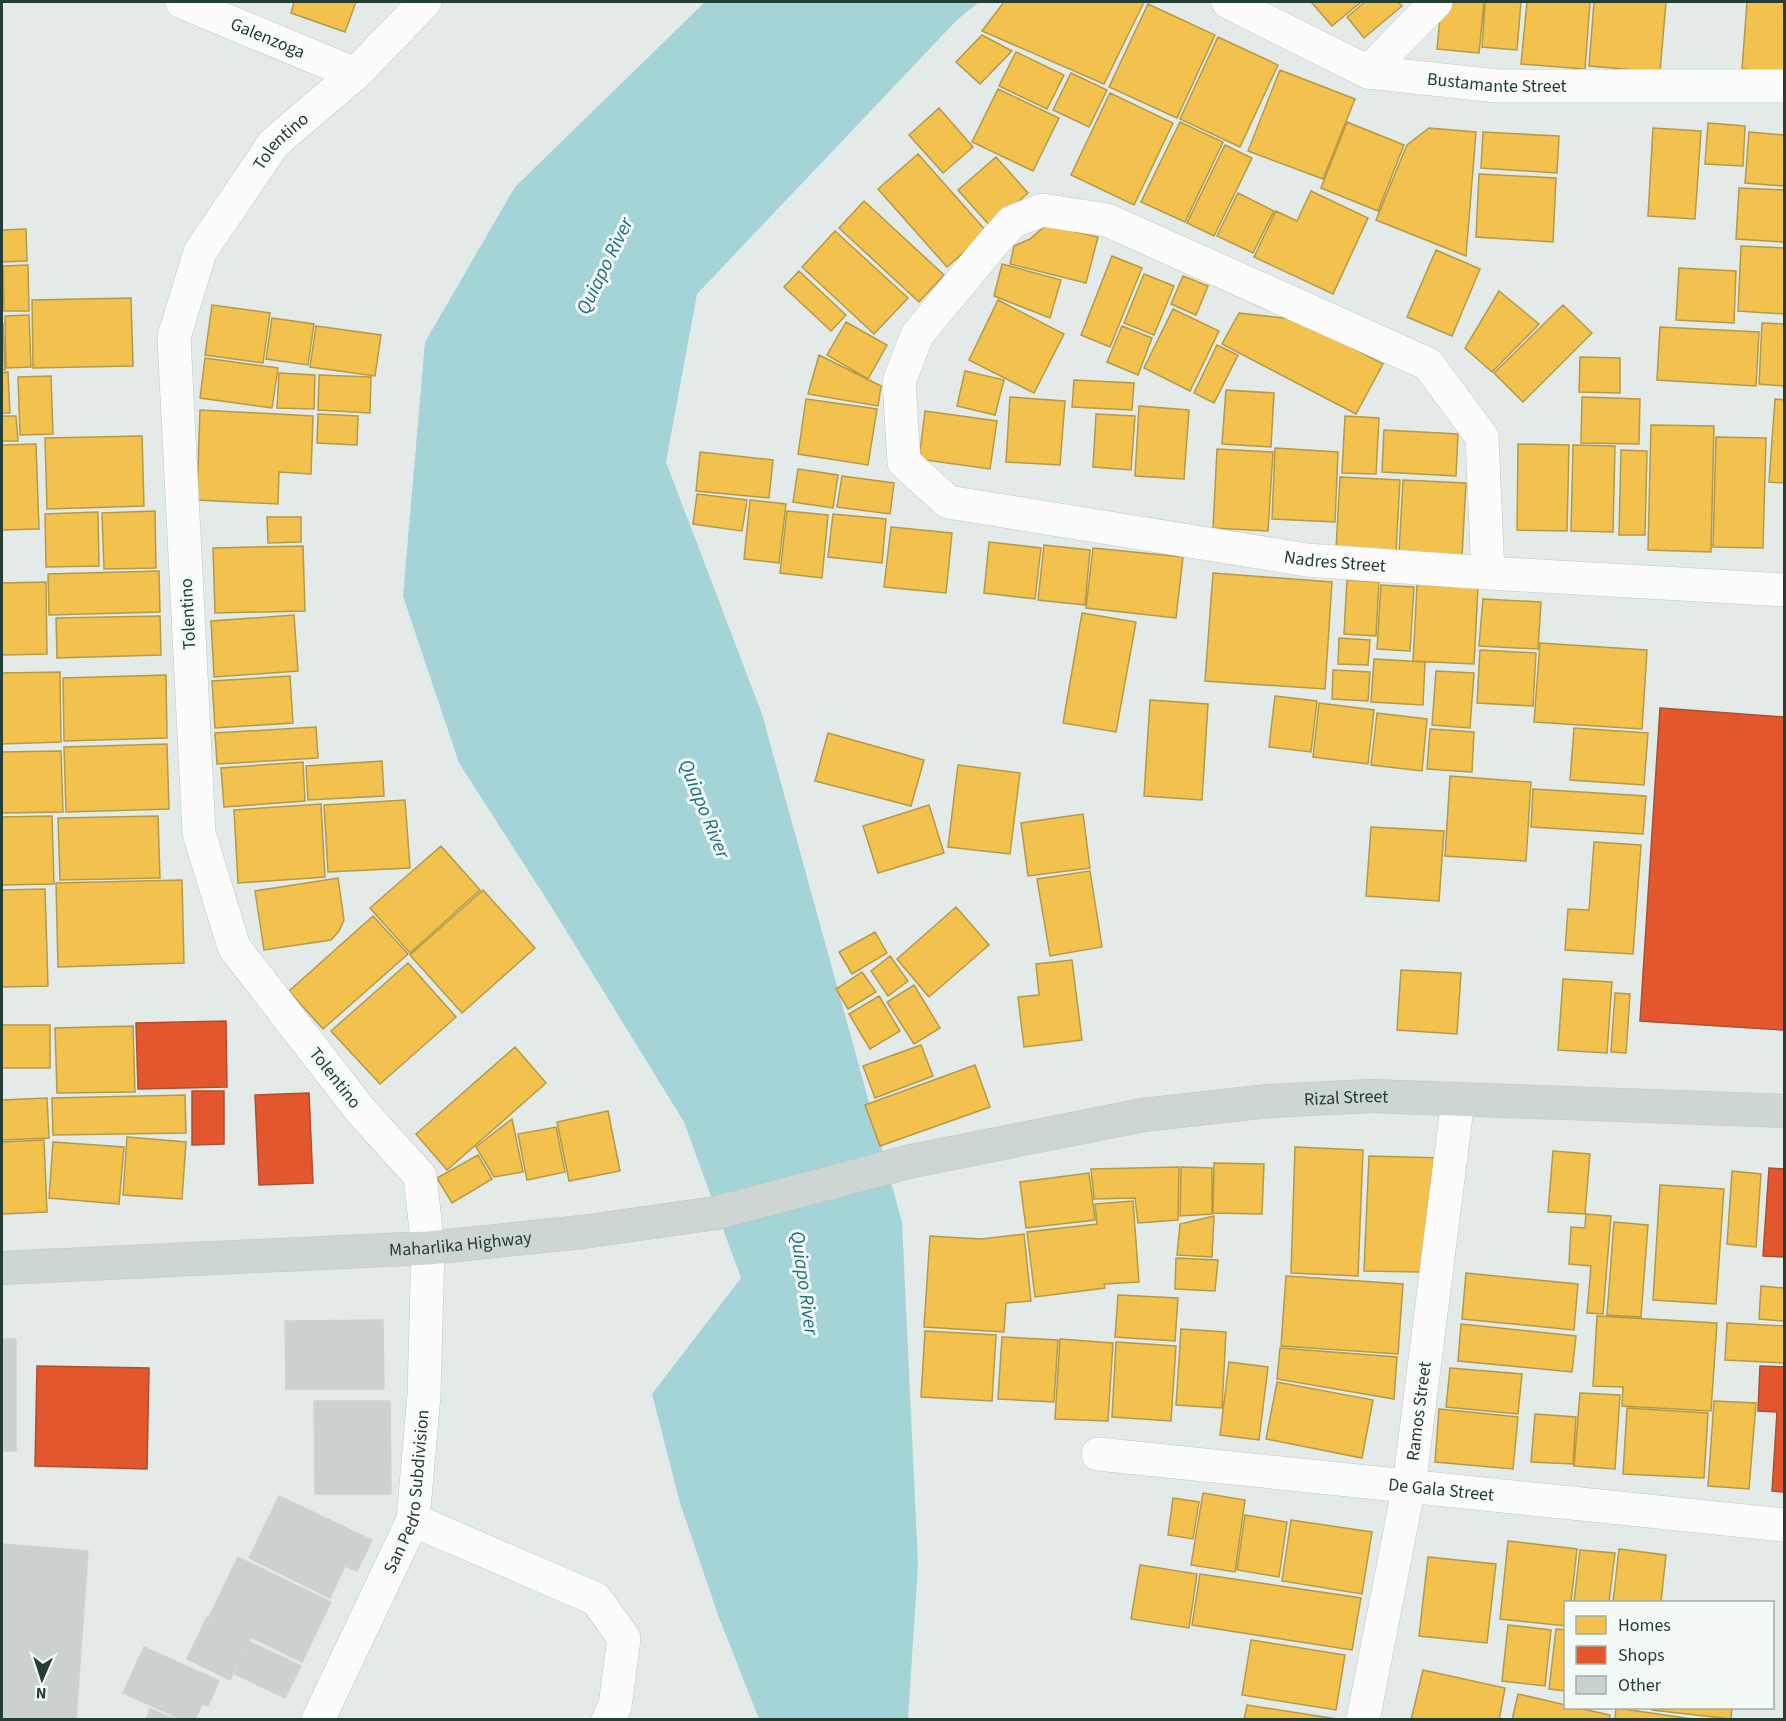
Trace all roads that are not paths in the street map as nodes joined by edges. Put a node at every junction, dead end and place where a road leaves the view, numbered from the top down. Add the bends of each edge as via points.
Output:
1 (182, 2) edge
2 (425, 2) edge
3 (1228, 2) edge
4 (1436, 2) edge
5 (1368, 72) junction
6 (355, 74) junction
7 (1785, 86) edge
8 (1488, 573) junction
9 (1785, 590) edge
10 (1458, 1100) junction
11 (1785, 1111) edge
12 (912, 1161) joint
13 (428, 1248) junction
14 (2, 1268) edge
15 (1098, 1454) dead end
16 (1409, 1486) junction
17 (413, 1520) junction
18 (1785, 1526) edge
19 (318, 1719) edge
20 (608, 1719) edge
21 (1363, 1719) edge

1 - 6 street, Galenzoga
2 - 6 street, Tolentino
3 - 5 street, Bustamante Street
4 - 5 street
5 - 7 street, Bustamante Street via 1497,86
6 - 13 street, Tolentino via 274,143 200,252 174,337 199,833 234,947 361,1111 420,1176
8 - 8 street, Nadres Street via 1307,560 948,502 904,462 899,382 917,335 1012,222 1042,210 1107,220 1428,364 1482,437
8 - 9 street, Nadres Street
10 - 11 main road, Rizal Street
10 - 12 main road, Rizal Street via 1371,1096 1268,1101 1143,1115
10 - 16 street, Ramos Street
12 - 13 main road, Maharlika Highway via 716,1213
13 - 14 main road, Maharlika Highway
13 - 17 street, San Pedro Subdivision via 424,1395
15 - 16 street, De Gala Street
16 - 18 street, De Gala Street
16 - 21 street, Ramos Street
17 - 19 street, San Pedro Subdivision
17 - 20 street via 596,1599 624,1638 615,1706

